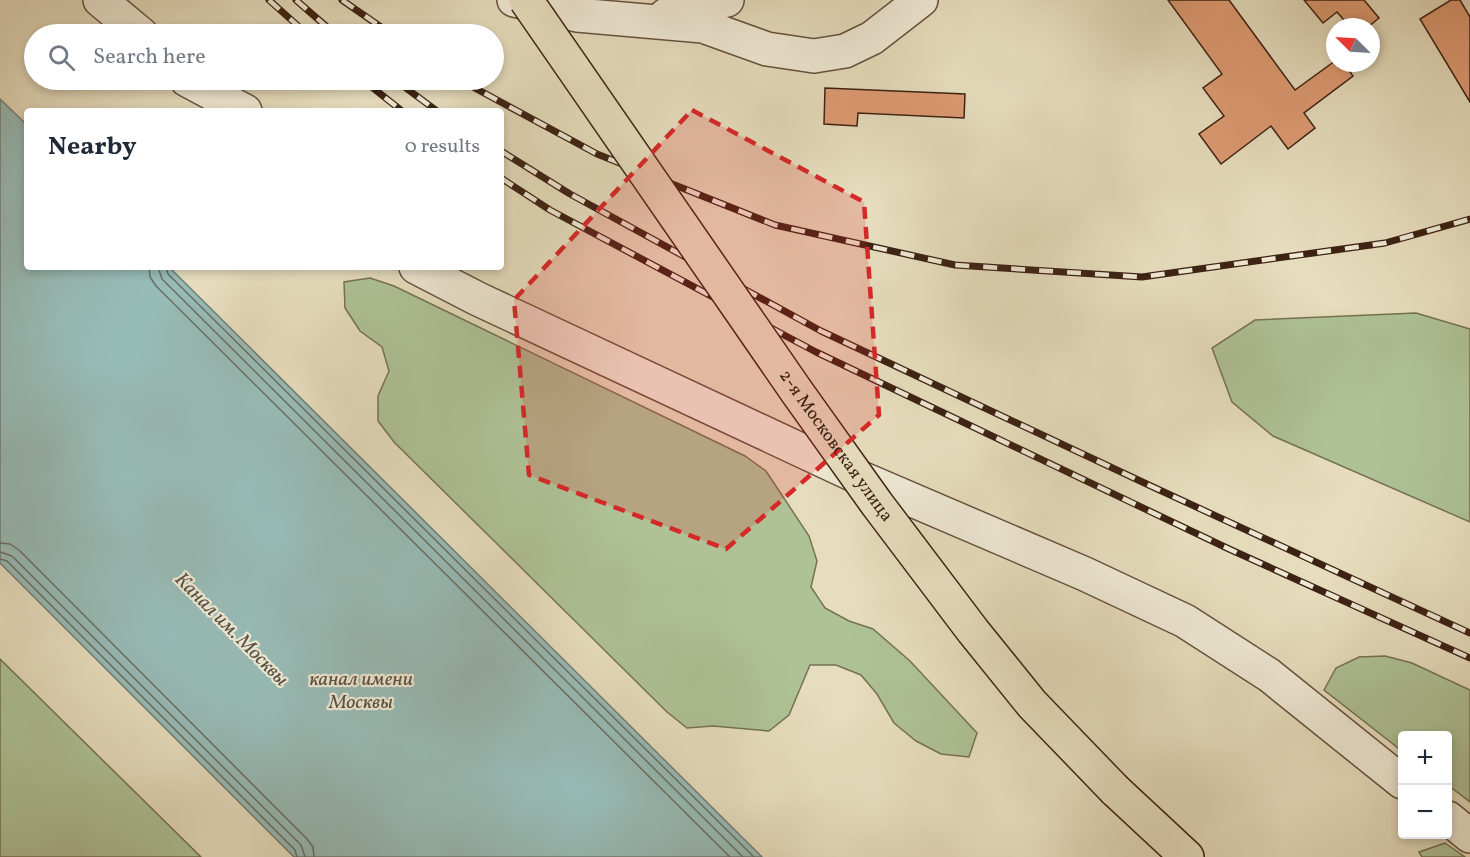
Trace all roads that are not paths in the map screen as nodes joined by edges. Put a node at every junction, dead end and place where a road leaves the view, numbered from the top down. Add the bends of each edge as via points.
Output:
1 (100, 0) edge
2 (514, 0) edge
3 (526, 0) edge
4 (727, 0) edge
5 (921, 0) edge
6 (644, 10) edge
7 (129, 24) edge
8 (206, 90) edge
9 (239, 108) edge
10 (422, 270) edge
11 (1398, 779) edge
12 (1452, 821) edge
13 (1470, 837) edge
14 (1187, 857) edge

1 - 7 street
2 - 6 street via 577,15
3 - 14 main road, 2-я Московская улица, bridge via 877,504 973,631 1032,704
4 - 6 street
5 - 6 street via 872,38 845,51 814,56 767,49
8 - 9 street
10 - 11 street via 843,470 1185,621 1269,675
12 - 13 street

